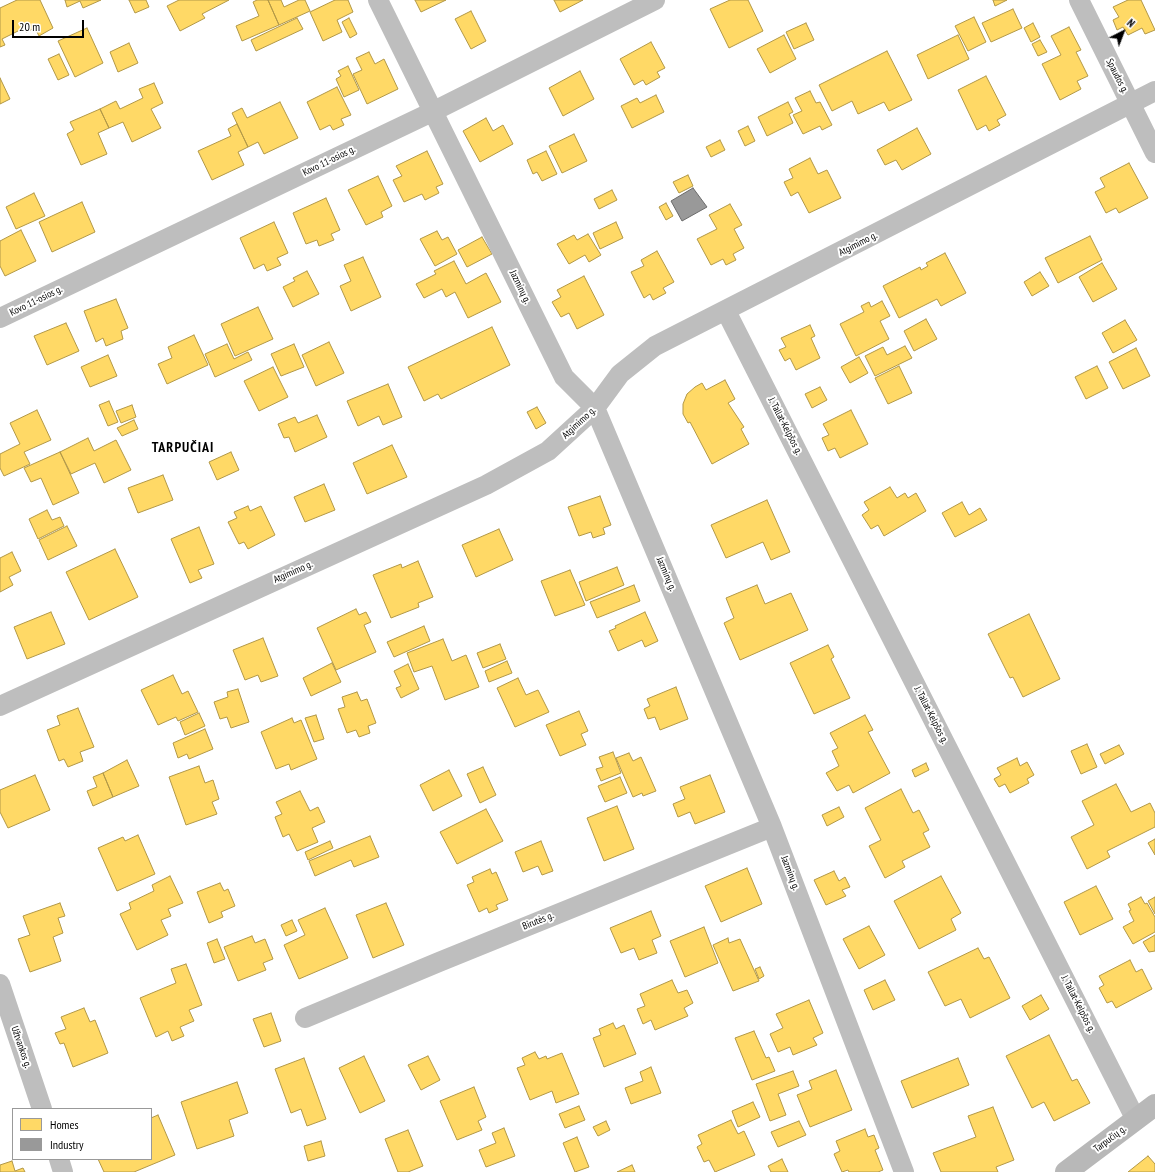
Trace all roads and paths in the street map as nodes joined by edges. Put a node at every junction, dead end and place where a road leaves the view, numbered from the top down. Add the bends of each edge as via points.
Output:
1 (378, 0) edge
2 (655, 0) edge
3 (1079, 0) edge
4 (1155, 91) edge
5 (1130, 104) junction
6 (432, 112) junction
7 (1155, 153) edge
8 (726, 311) junction
9 (0, 318) edge
10 (595, 408) junction
11 (0, 706) edge
12 (772, 827) junction
13 (2, 995) edge
14 (305, 1018) dead end
15 (1155, 1105) edge
16 (42, 1108) edge
17 (1136, 1120) junction
18 (59, 1160) edge
19 (63, 1172) edge
20 (904, 1172) edge
21 (1066, 1172) edge

1 - 6 street, Jazminų g.
2 - 6 street, Kovo 11-osios g.
3 - 5 street, Spaudos g.
4 - 5 street, Atgimimo g.
5 - 7 street, Spaudos g.
5 - 8 street, Atgimimo g.
6 - 9 street, Kovo 11-osios g.
6 - 10 street, Jazminų g. via 564,377
8 - 10 street, Atgimimo g. via 656,346 620,374
8 - 17 street, J. Tallat-Kelpšos g.
10 - 11 street, Atgimimo g. via 548,451 486,485
10 - 12 street, Jazminų g.
12 - 14 street, Birutės g.
12 - 20 street, Jazminų g.
13 - 16 street, Užtvankos g.
15 - 17 main road, Tarpučių g.
17 - 21 main road, Tarpučių g.
18 - 19 street

